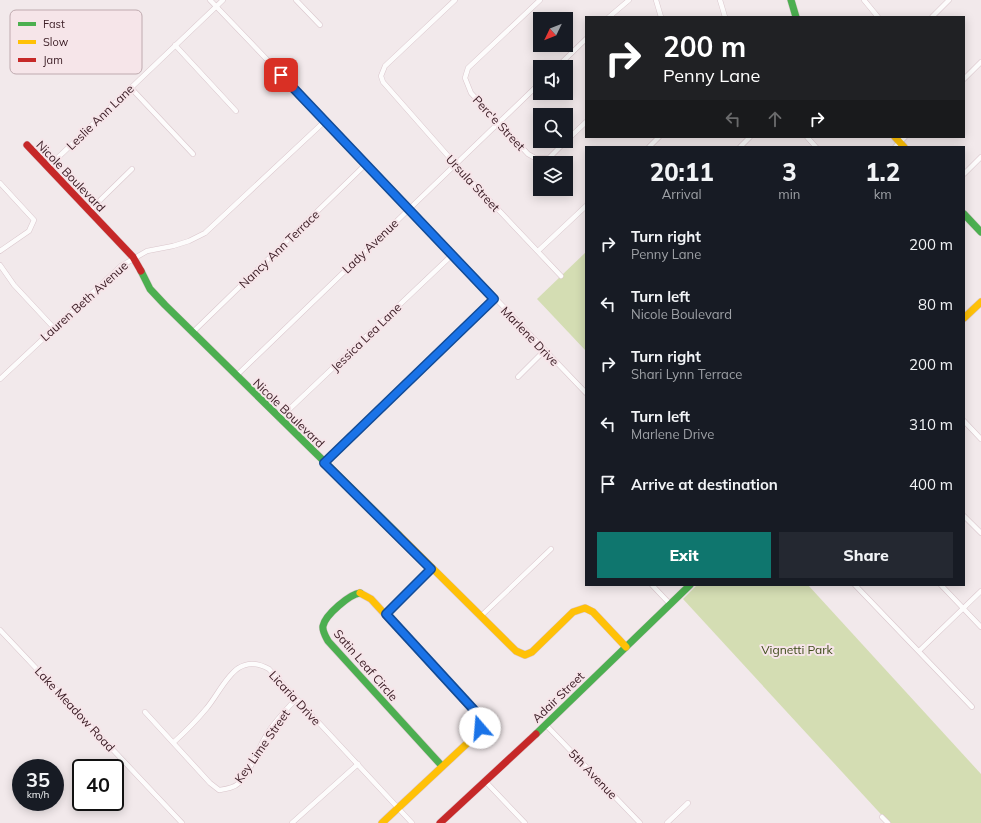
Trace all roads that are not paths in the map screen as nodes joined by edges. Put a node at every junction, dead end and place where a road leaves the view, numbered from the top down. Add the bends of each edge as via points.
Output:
1 (210, 0) edge
2 (223, 0) edge
3 (296, 0) edge
4 (455, 0) edge
5 (540, 0) edge
6 (629, 0) edge
7 (656, 0) edge
8 (720, 0) edge
9 (791, 0) edge
10 (864, 0) edge
11 (949, 0) edge
12 (216, 6) junction
13 (610, 16) edge
14 (661, 16) edge
15 (725, 16) edge
16 (796, 16) edge
17 (877, 16) edge
18 (933, 16) edge
19 (320, 25) dead end
20 (585, 40) edge
21 (175, 46) junction
22 (564, 60) edge
23 (981, 62) edge
24 (965, 77) edge
25 (131, 88) junction
26 (533, 90) edge
27 (236, 111) dead end
28 (324, 121) junction
29 (499, 123) junction
30 (585, 123) edge
31 (573, 134) edge
32 (658, 138) edge
33 (749, 138) edge
34 (808, 138) edge
35 (26, 145) dead end
36 (649, 146) edge
37 (741, 146) edge
38 (815, 146) edge
39 (559, 148) edge
40 (192, 154) dead end
41 (981, 157) edge
42 (366, 164) junction
43 (456, 165) junction
44 (48, 167) junction
45 (132, 169) dead end
46 (965, 173) edge
47 (0, 184) edge
48 (585, 207) edge
49 (409, 209) junction
50 (90, 211) junction
51 (965, 215) edge
52 (981, 232) edge
53 (0, 251) edge
54 (538, 251) junction
55 (452, 255) junction
56 (133, 257) junction
57 (0, 265) edge
58 (561, 276) dead end
59 (494, 299) junction
60 (981, 302) edge
61 (965, 317) edge
62 (54, 328) junction
63 (192, 333) junction
64 (544, 351) junction
65 (236, 376) junction
66 (518, 377) dead end
67 (0, 379) edge
68 (585, 392) edge
69 (279, 419) junction
70 (965, 422) edge
71 (981, 439) edge
72 (324, 463) junction
73 (965, 517) edge
74 (981, 533) edge
75 (551, 549) dead end
76 (431, 569) junction
77 (653, 586) edge
78 (689, 586) edge
79 (856, 586) edge
80 (942, 586) edge
81 (981, 591) edge
82 (670, 604) junction
83 (963, 608) junction
84 (386, 614) junction
85 (480, 617) junction
86 (981, 627) edge
87 (0, 630) edge
88 (626, 647) junction
89 (919, 651) junction
90 (296, 699) junction
91 (972, 707) dead end
92 (146, 712) dead end
93 (546, 725) junction
94 (174, 742) junction
95 (358, 764) junction
96 (442, 766) junction
97 (485, 781) junction
98 (688, 803) dead end
99 (398, 808) junction
100 (882, 817) dead end
101 (182, 823) edge
102 (292, 823) edge
103 (382, 823) edge
104 (412, 823) edge
105 (440, 823) edge
106 (525, 823) edge
107 (640, 823) edge
108 (667, 823) edge
109 (888, 823) edge

1 - 12 street, Marlene Drive
2 - 12 street, Leslie Ann Lane
3 - 19 street
4 - 43 street, Ursula Street via 385,66 381,76 387,89
5 - 29 street, Perc'e Street via 468,68 465,78 470,93
6 - 13 street
7 - 14 street
8 - 15 street
9 - 16 street
10 - 17 street
11 - 18 street
12 - 21 street, Leslie Ann Lane
12 - 28 street, Marlene Drive
20 - 22 street
21 - 25 street, Leslie Ann Lane
21 - 27 street
23 - 24 street
25 - 40 street
25 - 44 street, Leslie Ann Lane
26 - 29 street, Lady Avenue
28 - 42 street, Marlene Drive
28 - 56 street, Lauren Beth Avenue via 205,233 189,241 147,250
29 - 39 street, Perc'e Street via 528,154 535,158 549,158
29 - 43 street, Lady Avenue
30 - 31 street
32 - 36 street
33 - 37 street
34 - 38 street
35 - 44 street, Nicole Boulevard
41 - 46 street
42 - 49 street, Marlene Drive
42 - 63 street, Nancy Ann Terrace
43 - 49 street, Lady Avenue
43 - 54 street, Ursula Street
44 - 50 street, Nicole Boulevard
45 - 50 street
47 - 53 street via 34,220 29,231
48 - 54 street
49 - 55 street, Marlene Drive
49 - 65 street, Lady Avenue
50 - 56 street, Nicole Boulevard
51 - 52 street
54 - 58 street, Ursula Street
55 - 59 street, Marlene Drive
55 - 69 street, Jessica Lea Lane
56 - 62 street, Lauren Beth Avenue
56 - 63 street, Nicole Boulevard via 150,289
57 - 62 street via 14,285
59 - 64 street, Marlene Drive
59 - 72 street
60 - 61 street
62 - 67 street, Lauren Beth Avenue
63 - 65 street, Nicole Boulevard
64 - 66 street
64 - 68 street, Marlene Drive
65 - 69 street, Nicole Boulevard
69 - 72 street, Nicole Boulevard
70 - 71 street
72 - 76 street, Nicole Boulevard
73 - 74 street
75 - 85 street
76 - 84 street
76 - 85 street, Nicole Boulevard
77 - 82 street
78 - 82 street, Adair Street
79 - 89 street
80 - 83 street
81 - 83 street
82 - 88 street, Adair Street
83 - 86 street
83 - 89 street
84 - 96 street, Satin Leaf Circle via 481,719 480,728 475,736
84 - 96 street, Satin Leaf Circle via 362,593 353,594 327,617 323,626 324,633 328,641
85 - 88 street, Nicole Boulevard via 516,651 525,655 532,652 573,612 585,608 593,612
87 - 101 street, Lake Meadow Road
88 - 93 street, Adair Street
89 - 91 street
90 - 94 street, Licaria Drive via 269,669 260,664 248,663 233,673 207,708
90 - 94 street, Key Lime Street via 279,716 239,783 230,789 219,790 210,783
90 - 95 street, Licaria Drive
92 - 94 street, Key Lime Street
93 - 97 street, Adair Street
93 - 107 street, 5th Avenue
95 - 99 street, Licaria Drive
95 - 102 street
96 - 99 street
97 - 105 street, Adair Street
97 - 106 street
98 - 108 street
99 - 103 street
99 - 104 street, Licaria Drive
100 - 109 street

